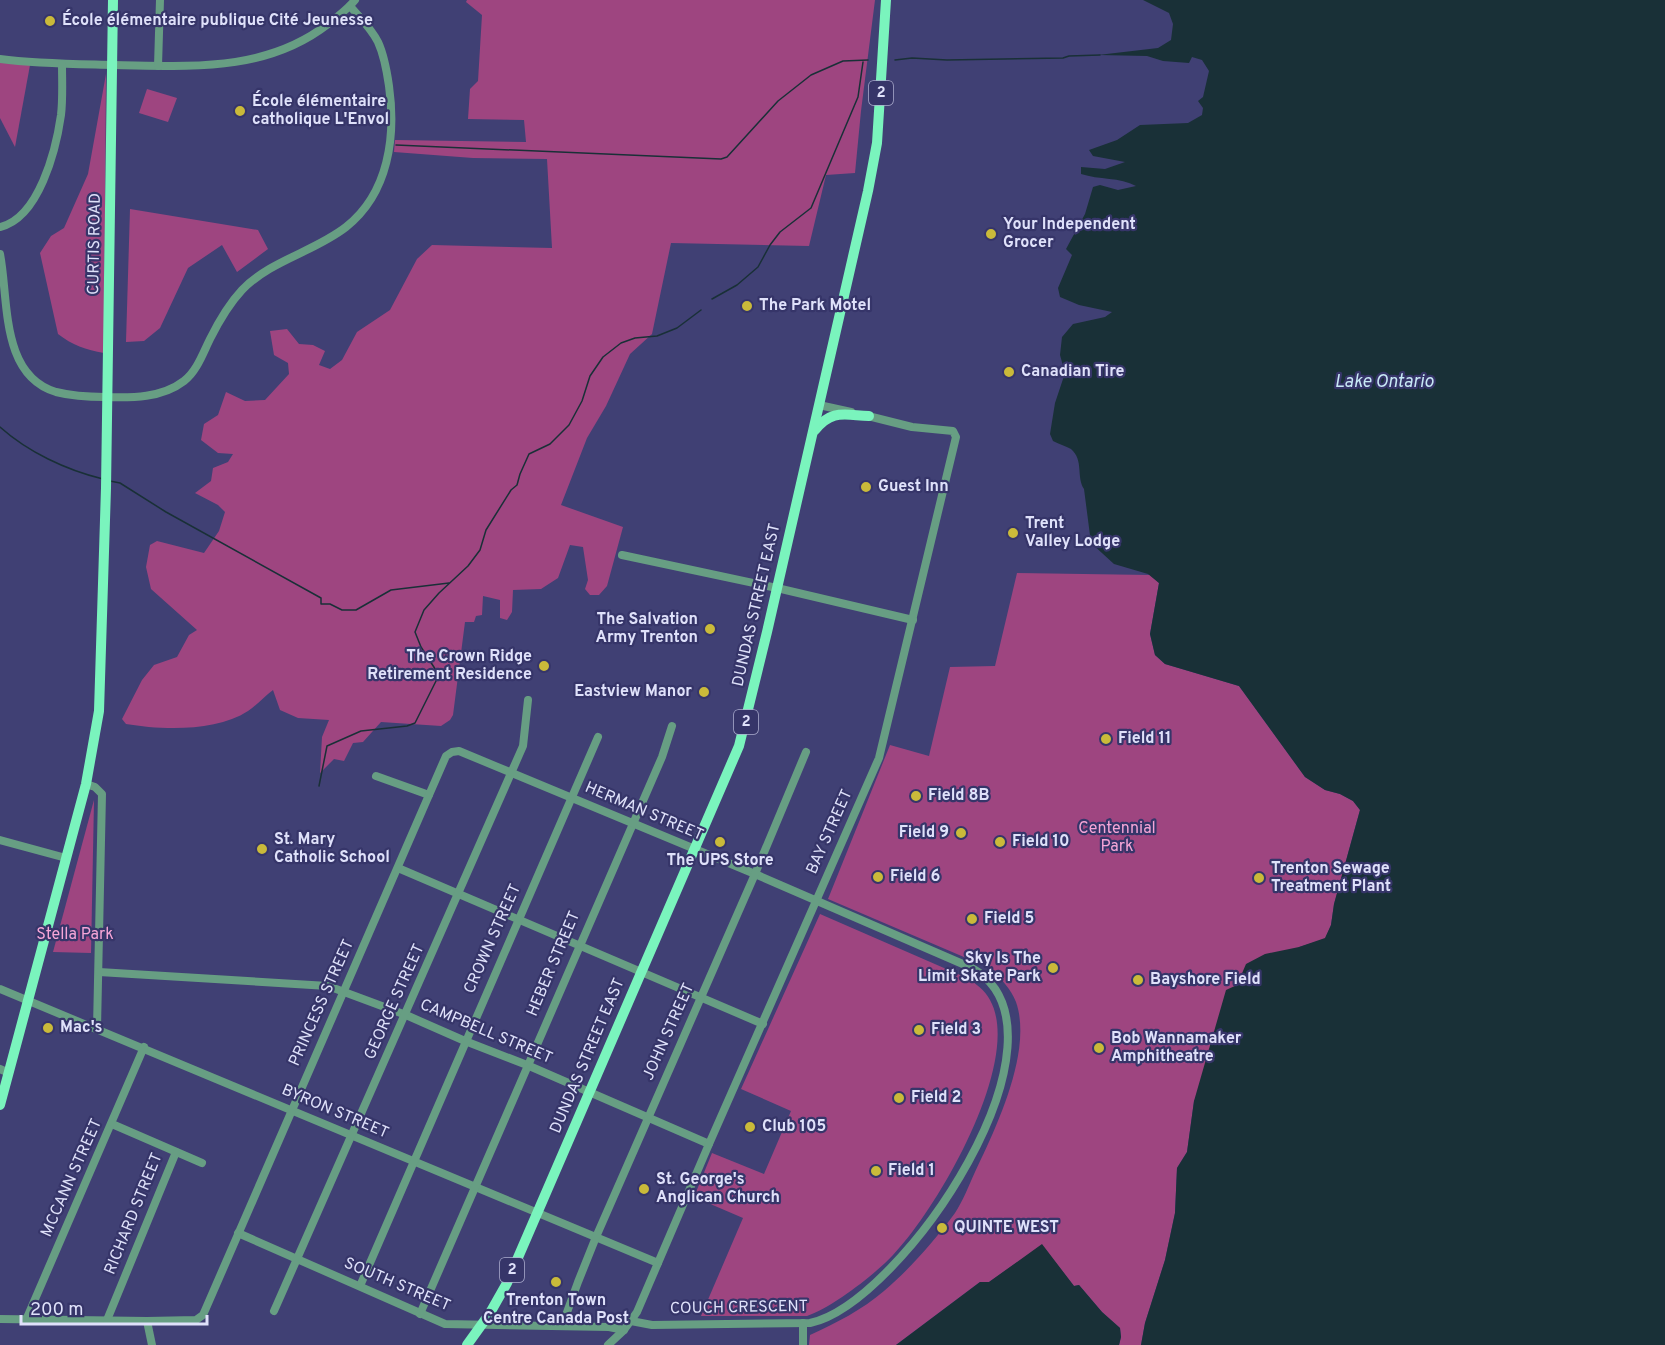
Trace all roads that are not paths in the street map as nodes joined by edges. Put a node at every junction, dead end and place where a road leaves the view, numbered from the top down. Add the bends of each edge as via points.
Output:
1 (113, 0) edge
2 (160, 0) edge
3 (886, 0) edge
4 (352, 3) edge
5 (0, 59) edge
6 (62, 64) junction
7 (113, 65) junction
8 (158, 66) junction
9 (0, 227) edge
10 (0, 254) edge
11 (3, 305) edge
12 (107, 398) junction
13 (819, 405) junction
14 (869, 416) junction
15 (813, 433) junction
16 (622, 555) dead end
17 (777, 588) junction
18 (913, 621) junction
19 (528, 700) dead end
20 (672, 726) dead end
21 (598, 737) dead end
22 (459, 751) joint
23 (806, 752) dead end
24 (511, 772) junction
25 (376, 776) dead end
26 (86, 784) junction
27 (429, 795) junction
28 (571, 798) junction
29 (631, 824) junction
30 (0, 840) edge
31 (693, 850) junction
32 (66, 858) junction
33 (398, 868) junction
34 (755, 874) junction
35 (458, 894) junction
36 (816, 901) junction
37 (519, 919) junction
38 (579, 945) junction
39 (640, 971) junction
40 (99, 972) junction
41 (0, 989) edge
42 (345, 991) junction
43 (701, 998) junction
44 (28, 1000) junction
45 (406, 1015) junction
46 (763, 1024) junction
47 (97, 1028) junction
48 (465, 1041) junction
49 (144, 1047) junction
50 (527, 1065) junction
51 (5, 1071) edge
52 (589, 1092) junction
53 (0, 1105) edge
54 (291, 1110) junction
55 (648, 1117) junction
56 (112, 1124) junction
57 (353, 1136) junction
58 (709, 1144) junction
59 (176, 1152) junction
60 (414, 1161) junction
61 (202, 1163) dead end
62 (474, 1186) junction
63 (537, 1212) junction
64 (238, 1233) junction
65 (596, 1237) junction
66 (297, 1259) junction
67 (658, 1263) junction
68 (360, 1286) junction
69 (274, 1311) dead end
70 (420, 1314) junction
71 (0, 1320) edge
72 (26, 1320) junction
73 (107, 1320) junction
74 (147, 1321) junction
75 (631, 1321) junction
76 (803, 1323) junction
77 (482, 1325) junction
78 (562, 1326) junction
79 (624, 1330) junction
80 (152, 1345) edge
81 (467, 1345) edge
82 (608, 1345) edge
83 (803, 1345) edge

1 - 7 main road, CURTIS ROAD
2 - 8 street
3 - 13 main road, DUNDAS STREET EAST / 2 via 877,143
4 - 8 street via 305,40 274,54 230,64
4 - 12 street via 379,44 387,75 392,130 381,182 346,227 261,273 243,290 225,312 199,362 183,382 146,396
5 - 6 street
6 - 7 street
6 - 9 street via 60,117 38,191 20,218
7 - 8 street
7 - 12 main road, CURTIS ROAD
10 - 11 street
11 - 12 street via 12,348 22,368 38,383 69,395
12 - 26 main road, CURTIS ROAD via 100,700
13 - 14 street, BAY STREET
13 - 15 main road, DUNDAS STREET EAST / 2
14 - 15 main road via 831,416
14 - 18 street, BAY STREET via 947,429 956,437
15 - 17 main road, DUNDAS STREET EAST / 2
16 - 17 street
17 - 18 street
17 - 31 main road, DUNDAS STREET EAST / 2 via 739,746
18 - 36 street, BAY STREET via 879,758
19 - 24 street, GEORGE STREET via 523,746
20 - 29 street, HEBER STREET
21 - 28 street, CROWN STREET
22 - 24 street, HERMAN STREET
22 - 27 street, PRINCESS STREET via 446,756
23 - 34 street, JOHN STREET
24 - 28 street, HERMAN STREET
24 - 35 street, GEORGE STREET
25 - 27 street
26 - 32 main road, CURTIS ROAD
26 - 40 street via 102,794
27 - 33 street, PRINCESS STREET
28 - 29 street, HERMAN STREET
28 - 37 street, CROWN STREET
29 - 31 street, HERMAN STREET
29 - 38 street, HEBER STREET
30 - 32 street
31 - 34 street, HERMAN STREET
31 - 39 main road, DUNDAS STREET EAST / 2
32 - 44 main road, CURTIS ROAD
33 - 35 street
33 - 42 street, PRINCESS STREET
34 - 36 street, HERMAN STREET
34 - 43 street, JOHN STREET
35 - 37 street
35 - 45 street, GEORGE STREET
36 - 46 street, BAY STREET
36 - 76 street, COUCH CRESCENT via 979,972 1004,1007 1007,1043 999,1088 986,1126 938,1213 902,1259 878,1282 823,1320
37 - 38 street
37 - 48 street, CROWN STREET
38 - 39 street
38 - 50 street, HEBER STREET
39 - 43 street
39 - 52 main road, DUNDAS STREET EAST / 2
40 - 42 street, CAMPBELL STREET via 328,986
40 - 47 street
41 - 44 street, BYRON STREET
42 - 45 street, CAMPBELL STREET
42 - 54 street, PRINCESS STREET
43 - 46 street
43 - 55 street, JOHN STREET
44 - 47 street, BYRON STREET
44 - 51 main road, CURTIS ROAD
45 - 48 street, CAMPBELL STREET
45 - 57 street, GEORGE STREET
46 - 58 street, BAY STREET
47 - 49 street, BYRON STREET
48 - 50 street, CAMPBELL STREET
48 - 60 street, CROWN STREET
49 - 54 street, BYRON STREET
49 - 56 street, MCCANN STREET
50 - 52 street, CAMPBELL STREET
50 - 62 street, HEBER STREET
51 - 53 main road, CURTIS ROAD
52 - 55 street, CAMPBELL STREET
52 - 63 main road, DUNDAS STREET EAST / 2
54 - 57 street, BYRON STREET
54 - 64 street, PRINCESS STREET
55 - 58 street, CAMPBELL STREET
55 - 65 street, JOHN STREET
56 - 59 street
56 - 72 street, MCCANN STREET
57 - 60 street, BYRON STREET
57 - 66 street, GEORGE STREET
58 - 67 street, BAY STREET
59 - 61 street
59 - 73 street, RICHARD STREET
60 - 62 street, BYRON STREET
60 - 68 street, CROWN STREET
62 - 63 street, BYRON STREET
62 - 70 street, HEBER STREET
63 - 65 street, BYRON STREET
63 - 77 main road, DUNDAS STREET EAST / 2 via 507,1283
64 - 66 street, SOUTH STREET
64 - 74 street, PRINCESS STREET via 200,1319
65 - 67 street, BYRON STREET
65 - 78 street, JOHN STREET
66 - 68 street, SOUTH STREET
66 - 69 street, GEORGE STREET
67 - 75 street, BAY STREET
68 - 70 street, SOUTH STREET
70 - 77 street, SOUTH STREET via 445,1324
71 - 72 street
72 - 73 street
73 - 74 street
74 - 80 street
75 - 76 street, COUCH CRESCENT via 652,1325
75 - 79 street, BAY STREET
76 - 83 street
77 - 78 street, SOUTH STREET
77 - 81 main road, DUNDAS STREET EAST / 2
78 - 79 street, SOUTH STREET
79 - 82 street, BAY STREET

